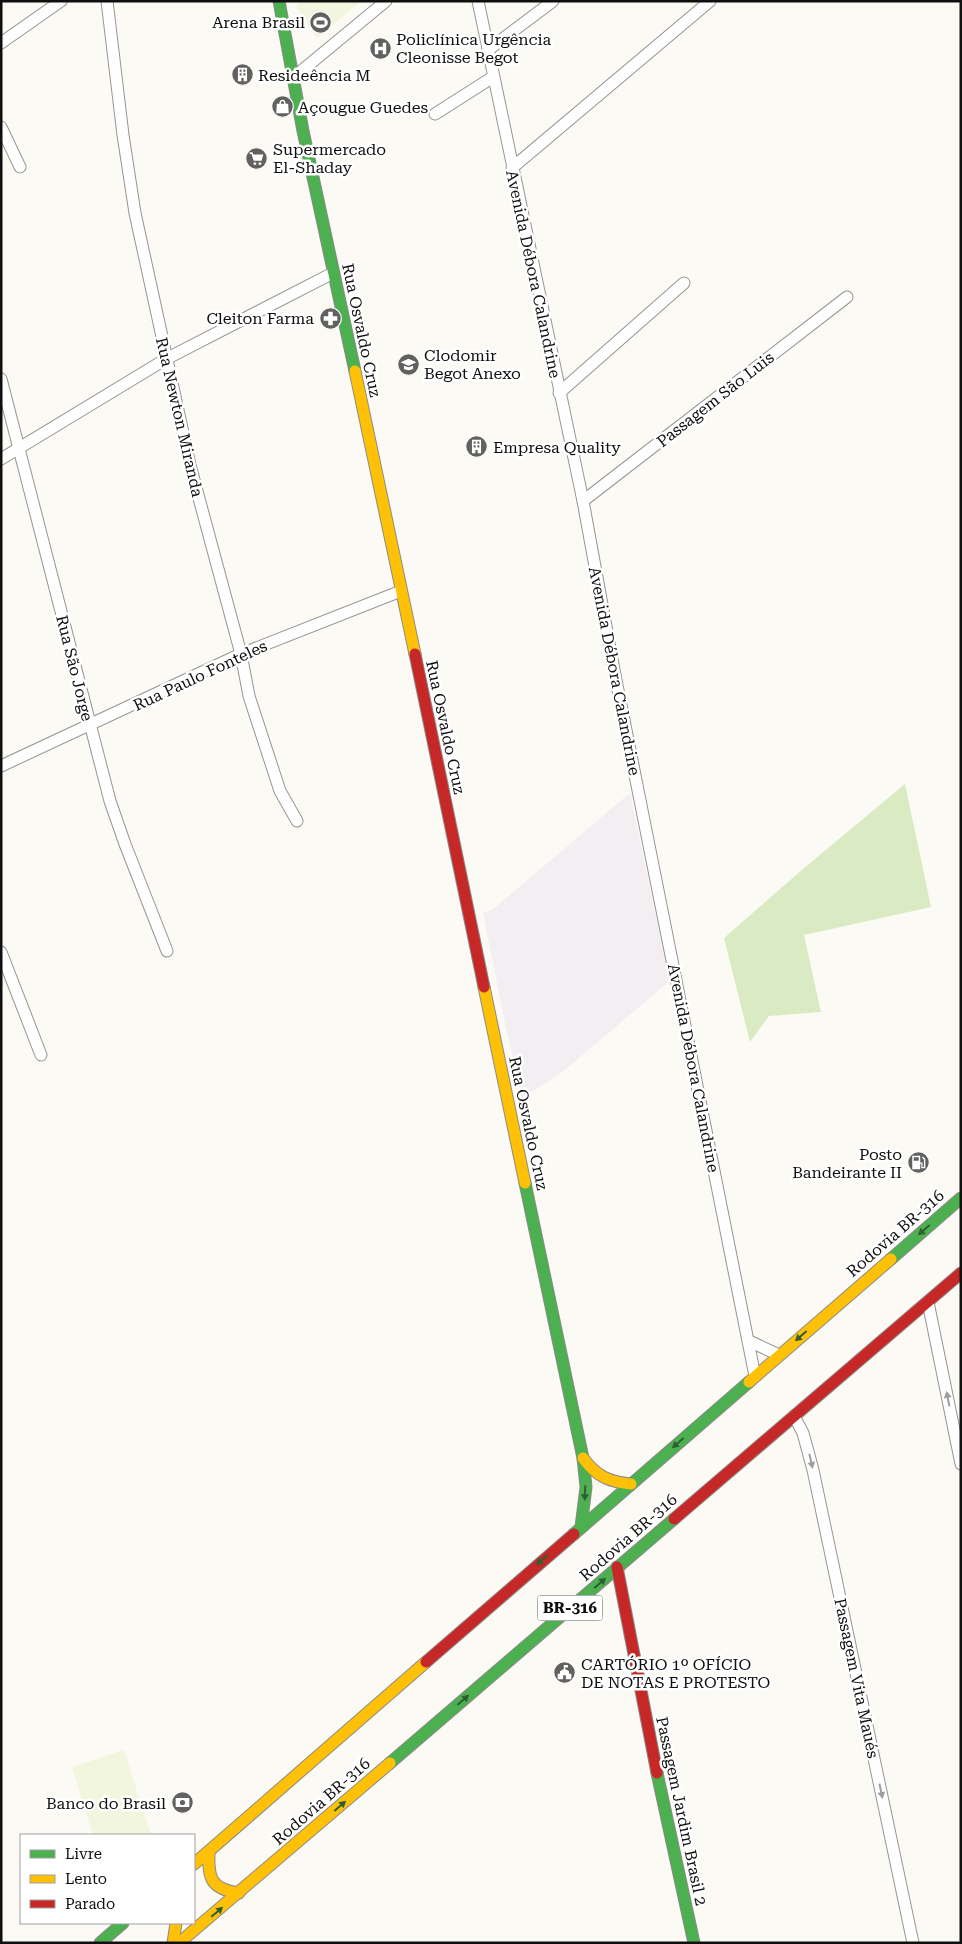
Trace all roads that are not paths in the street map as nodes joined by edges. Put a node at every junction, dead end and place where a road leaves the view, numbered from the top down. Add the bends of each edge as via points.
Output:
1 (61, 1) edge
2 (107, 1) edge
3 (279, 1) edge
4 (386, 1) edge
5 (478, 1) edge
6 (553, 1) edge
7 (710, 1) edge
8 (1, 43) edge
9 (488, 50) junction
10 (294, 76) junction
11 (493, 77) junction
12 (435, 114) dead end
13 (1, 127) edge
14 (20, 167) dead end
15 (512, 168) junction
16 (333, 273) junction
17 (684, 283) dead end
18 (847, 297) dead end
19 (166, 359) junction
20 (1, 379) edge
21 (559, 393) junction
22 (19, 448) junction
23 (1, 459) edge
24 (583, 502) junction
25 (401, 591) junction
26 (241, 654) junction
27 (90, 726) junction
28 (1, 766) edge
29 (297, 821) dead end
30 (168, 951) dead end
31 (1, 952) edge
32 (41, 1056) dead end
33 (961, 1198) edge
34 (961, 1273) edge
35 (928, 1302) junction
36 (748, 1341) junction
37 (779, 1355) junction
38 (756, 1376) junction
39 (794, 1416) junction
40 (583, 1458) junction
41 (961, 1464) edge
42 (632, 1484) junction
43 (581, 1527) junction
44 (618, 1568) junction
45 (209, 1852) junction
46 (195, 1863) edge
47 (240, 1893) junction
48 (122, 1924) edge
49 (176, 1924) edge
50 (100, 1943) edge
51 (173, 1943) edge
52 (179, 1943) edge
53 (694, 1943) edge
54 (913, 1943) edge

1 - 8 street
2 - 19 street, Rua Newton Miranda via 135,213
3 - 10 main road, Rua Osvaldo Cruz
4 - 10 street
5 - 9 street, Avenida Débora Calandrine
6 - 9 street
7 - 15 street
9 - 11 street, Avenida Débora Calandrine
10 - 16 main road, Rua Osvaldo Cruz
11 - 12 street
11 - 15 street, Avenida Débora Calandrine
13 - 14 street
15 - 21 street, Avenida Débora Calandrine
16 - 19 street
16 - 25 main road, Rua Osvaldo Cruz
17 - 21 street
18 - 24 street, Passagem São Luis
19 - 22 street
19 - 26 street, Rua Newton Miranda via 190,465
20 - 22 street, Rua São Jorge
21 - 24 street, Avenida Débora Calandrine
22 - 23 street
22 - 27 street, Rua São Jorge
24 - 36 street, Avenida Débora Calandrine
25 - 26 street, Rua Paulo Fonteles
25 - 40 main road, Rua Osvaldo Cruz
26 - 27 street, Rua Paulo Fonteles
26 - 29 street, Rua Newton Miranda via 249,696 269,760 280,791
27 - 28 street, Rua Paulo Fonteles
27 - 30 street, Rua São Jorge via 110,801
31 - 32 street
33 -> 37 main road, Rodovia BR-316 / BR-316
34 - 35 main road, Rodovia BR-316 / BR-316
35 - 39 main road, Rodovia BR-316 / BR-316
41 -> 35 street
36 - 37 street
36 - 38 street, Avenida Débora Calandrine
37 - 38 main road, Rodovia BR-316 / BR-316
38 -> 42 main road, Rodovia BR-316 / BR-316
39 - 44 main road, Rodovia BR-316 / BR-316
39 -> 54 street, Passagem Vita Maués via 803,1433 813,1470
40 - 42 main road via 601,1478
40 -> 43 main road, Rua Osvaldo Cruz via 586,1486
42 - 43 main road, Rodovia BR-316 / BR-316
43 -> 45 main road, Rodovia BR-316 / BR-316
47 -> 44 main road, Rodovia BR-316 / BR-316
44 - 53 main road, Passagem Jardim Brasil 2 via 650,1739
45 - 46 main road, Rodovia BR-316 / BR-316
45 - 47 main road via 208,1872 216,1887
52 -> 47 main road, Rodovia BR-316 / BR-316
48 - 50 main road
49 - 51 main road

